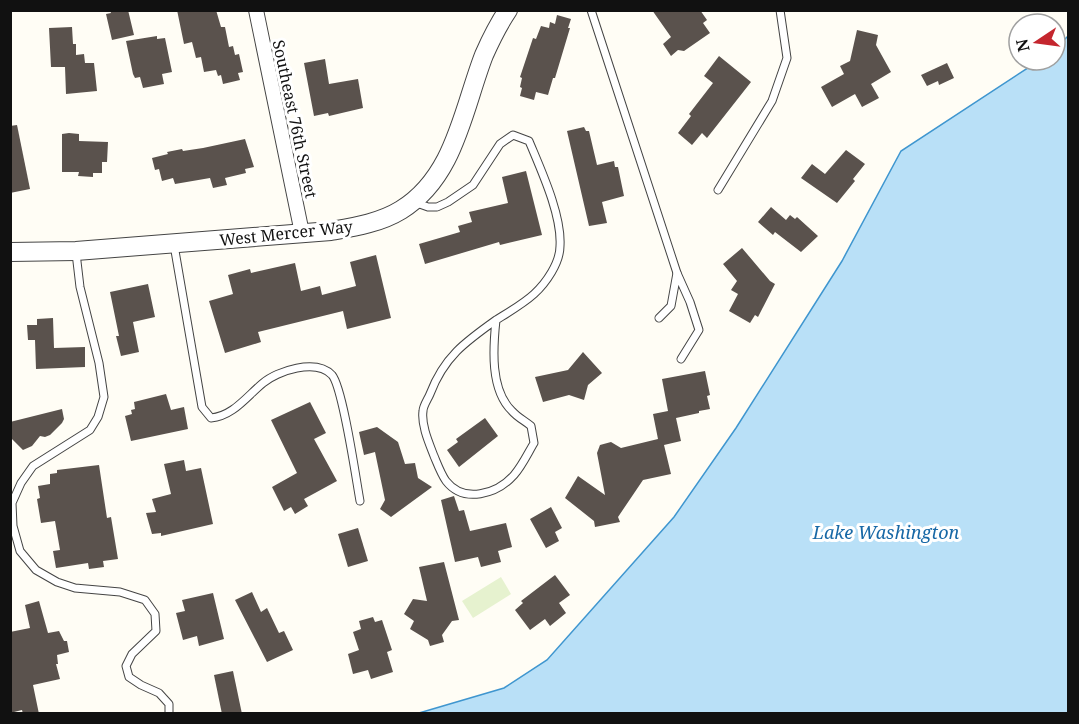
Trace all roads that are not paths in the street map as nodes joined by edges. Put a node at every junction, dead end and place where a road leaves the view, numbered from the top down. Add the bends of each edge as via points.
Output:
1 (256, 10) edge
2 (508, 10) edge
3 (591, 10) edge
4 (780, 10) edge
5 (718, 190) dead end
6 (413, 201) junction
7 (302, 233) junction
8 (174, 243) junction
9 (76, 251) junction
10 (10, 252) edge
11 (677, 273) junction
12 (659, 318) dead end
13 (496, 320) junction
14 (681, 359) dead end
15 (360, 501) dead end
16 (170, 714) edge

1 - 7 street, Southeast 76th Street
2 - 6 street, West Mercer Way via 483,57 452,147 441,168
3 - 11 lane
4 - 5 lane via 787,58 772,101
6 - 7 street, West Mercer Way via 374,221
6 - 13 lane via 428,207 447,202 472,185 500,144 513,135 529,141 544,175 559,226 561,248 550,274 534,294
7 - 8 street, West Mercer Way
8 - 9 street, West Mercer Way
8 - 15 lane via 202,407 211,418 222,417 265,381 289,369 305,367 331,374 337,386
9 - 10 street, West Mercer Way
9 - 16 lane via 104,397 90,430 33,466 21,483 12,503 13,526 20,551 36,570 50,578 75,588 120,592 145,600 155,614 156,631 132,654 126,666 129,677 159,693 169,704
11 - 12 lane via 671,306
11 - 14 lane via 699,330
13 - 13 lane via 465,342 443,367 423,411 435,459 446,481 461,493 479,495 498,488 514,475 534,443 531,426 510,410 498,387 493,348

